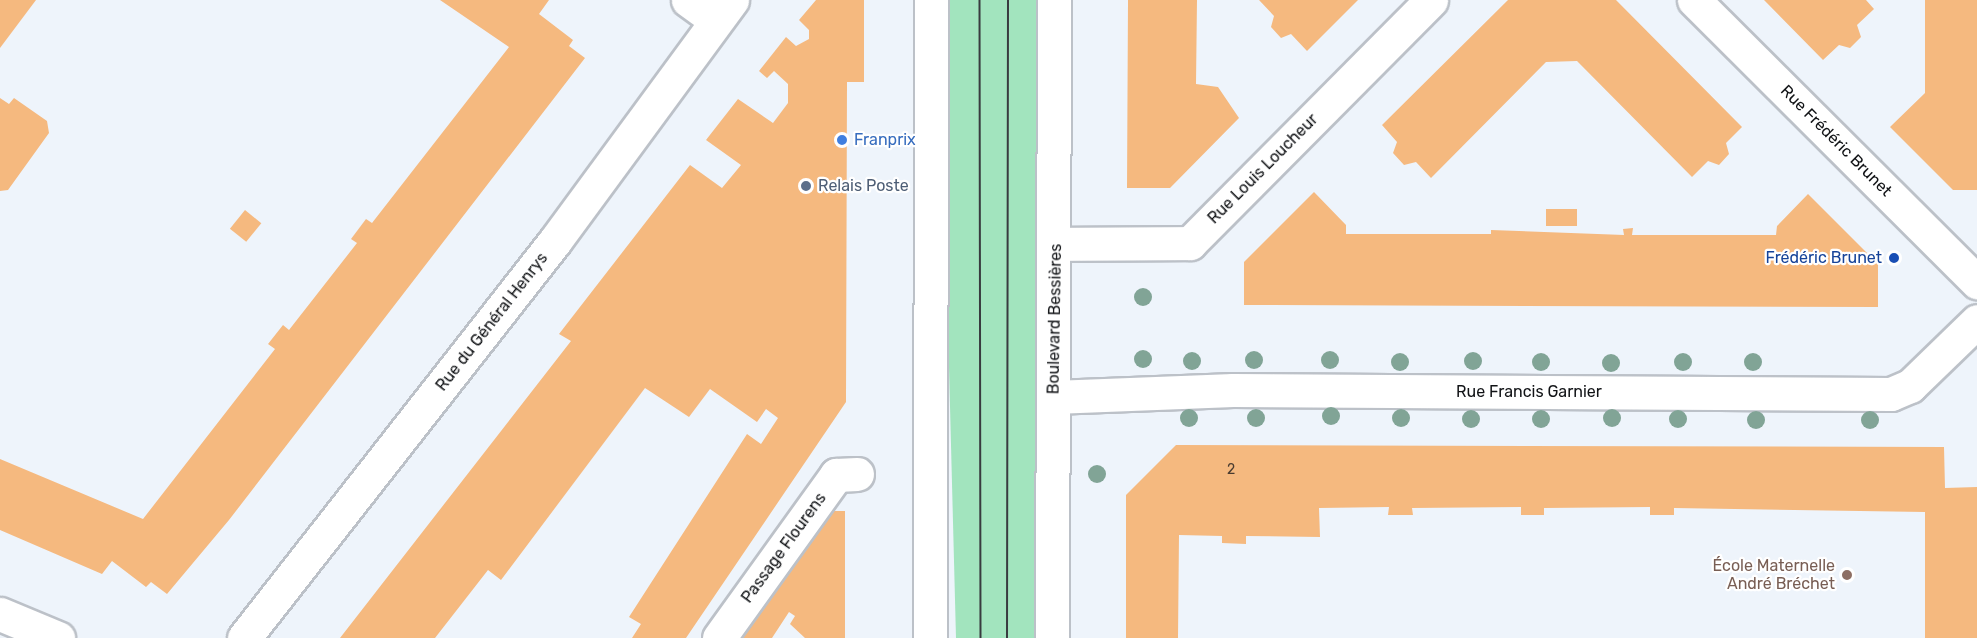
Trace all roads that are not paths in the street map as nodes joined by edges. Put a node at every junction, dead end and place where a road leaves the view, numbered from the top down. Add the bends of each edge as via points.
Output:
1 (688, 0) edge
2 (931, 0) edge
3 (1053, 0) edge
4 (1431, 0) edge
5 (1694, 0) edge
6 (724, 10) edge
7 (1056, 244) junction
8 (1977, 282) edge
9 (1977, 321) edge
10 (1053, 397) junction
11 (857, 474) dead end
12 (0, 614) edge
13 (58, 638) edge
14 (244, 638) edge
15 (719, 638) edge
16 (930, 638) edge
17 (1052, 638) edge

1 - 6 street
2 - 16 street
3 - 7 street, Boulevard Bessières
4 - 7 street, Rue Louis Loucheur via 1190,243
5 - 8 street, Rue Frédéric Brunet
6 - 14 street, Rue du Général Henrys via 555,241
7 - 10 street, Boulevard Bessières
9 - 10 street, Rue Francis Garnier via 1910,386 1891,394 1233,390
10 - 17 street, Boulevard Bessières
11 - 15 street, Passage Flourens via 836,475
12 - 13 street

